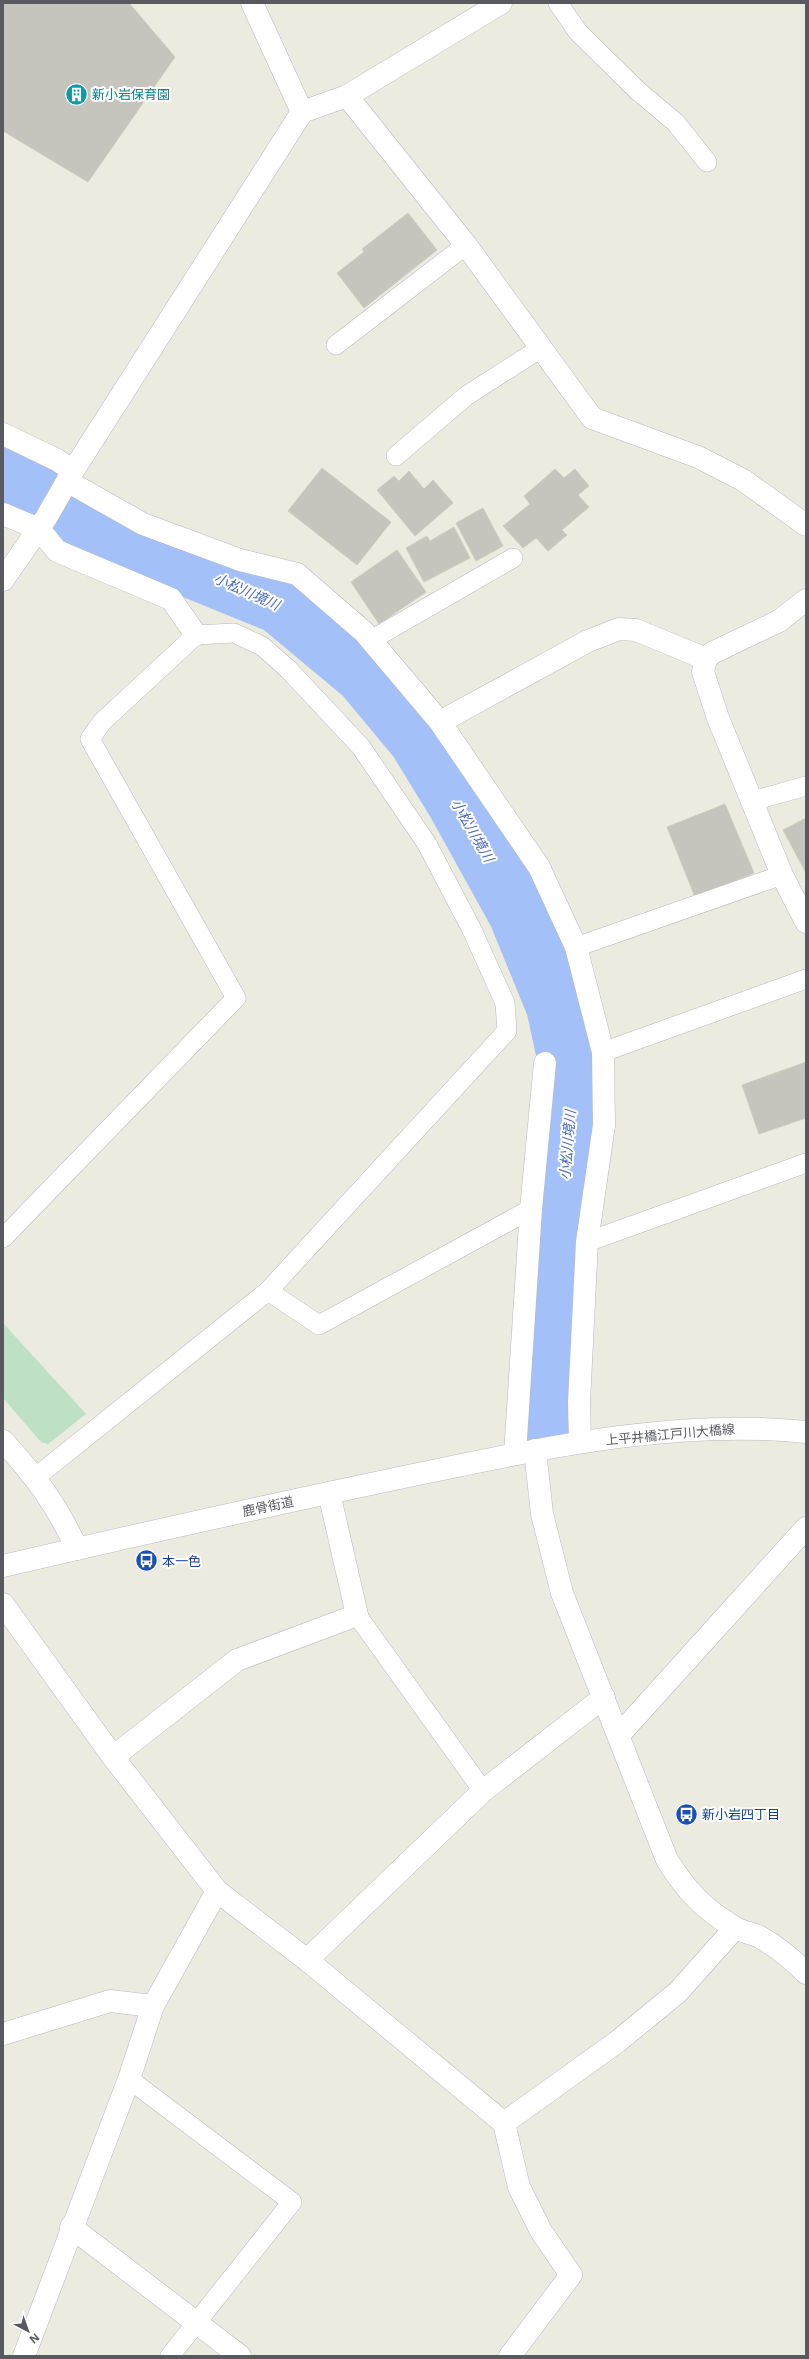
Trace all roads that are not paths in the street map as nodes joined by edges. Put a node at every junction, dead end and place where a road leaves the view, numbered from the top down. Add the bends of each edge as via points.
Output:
1 (252, 3) edge
2 (501, 3) edge
3 (558, 3) edge
4 (347, 96) junction
5 (302, 112) junction
6 (707, 162) dead end
7 (466, 245) junction
8 (336, 344) dead end
9 (541, 348) junction
10 (3, 434) edge
11 (396, 456) dead end
12 (68, 480) junction
13 (3, 514) edge
14 (42, 523) junction
15 (806, 525) edge
16 (513, 558) dead end
17 (3, 580) edge
18 (806, 600) edge
19 (196, 635) junction
20 (371, 640) junction
21 (706, 659) junction
22 (440, 722) junction
23 (806, 786) edge
24 (753, 801) junction
25 (782, 875) junction
26 (806, 922) edge
27 (576, 947) junction
28 (806, 979) edge
29 (603, 1052) junction
30 (545, 1063) dead end
31 (806, 1163) edge
32 (531, 1209) junction
33 (3, 1238) edge
34 (587, 1242) junction
35 (268, 1292) junction
36 (806, 1432) edge
37 (3, 1441) edge
38 (580, 1442) junction
39 (525, 1452) junction
40 (36, 1477) junction
41 (329, 1493) junction
42 (806, 1528) edge
43 (77, 1549) junction
44 (3, 1566) edge
45 (3, 1604) edge
46 (357, 1615) junction
47 (604, 1697) junction
48 (619, 1735) junction
49 (113, 1756) junction
50 (483, 1791) junction
51 (216, 1891) junction
52 (735, 1928) junction
53 (307, 1960) junction
54 (806, 1973) edge
55 (153, 2006) junction
56 (3, 2034) edge
57 (129, 2079) junction
58 (504, 2122) junction
59 (71, 2228) junction
60 (196, 2322) junction
61 (24, 2356) edge
62 (170, 2356) edge
63 (240, 2356) edge
64 (510, 2356) edge

1 - 5 street
2 - 4 street
3 - 6 lane via 578,32 638,91 676,123
4 - 5 street
4 - 7 street
5 - 12 street
7 - 8 lane
7 - 9 street
9 - 11 lane via 466,396
9 - 15 street via 592,418 698,457 743,480
10 - 12 street via 57,460
12 - 14 street
12 - 20 street via 143,524 240,560 297,574
13 - 14 street
14 - 17 street
14 - 19 street via 57,551 172,599
16 - 20 lane
18 - 21 street via 779,621 712,652
19 - 33 lane via 102,722 90,740 236,998
19 - 35 lane via 234,633 262,646 288,669 361,747 427,844 472,930 505,1003 507,1031
20 - 22 street
21 - 22 street via 636,630 619,629 588,641
21 - 24 street via 703,672 718,718
22 - 27 street via 539,867
23 - 24 lane
24 - 25 street
25 - 26 street
25 - 27 lane
27 - 29 street
28 - 29 lane
29 - 34 street via 604,1125
30 - 32 street
31 - 34 lane
32 - 35 lane via 319,1325
32 - 39 street
34 - 38 street
35 - 40 lane
36 - 38 street, 上平井橋江戸川大橋線 via 756,1428 697,1430
37 - 40 street
38 - 39 street, 上平井橋江戸川大橋線
39 - 41 street, 鹿骨街道
39 - 47 street via 562,1593
40 - 43 street via 63,1518
41 - 43 street, 鹿骨街道
41 - 46 street
42 - 48 street
43 - 44 street, 鹿骨街道
45 - 49 street
46 - 49 street via 237,1660
46 - 50 lane
47 - 48 street
47 - 50 street
48 - 52 street via 667,1860 684,1887 700,1904
49 - 51 street
50 - 53 street
51 - 53 street
51 - 55 street
52 - 54 street via 759,1937 790,1957
52 - 58 street via 678,1992 617,2042
53 - 58 street
55 - 56 street via 110,2001
55 - 57 street
57 - 59 street
57 - 60 lane via 292,2202
58 - 64 street via 519,2187 541,2230 572,2275
59 - 60 street
59 - 61 street
60 - 62 lane
60 - 63 street

